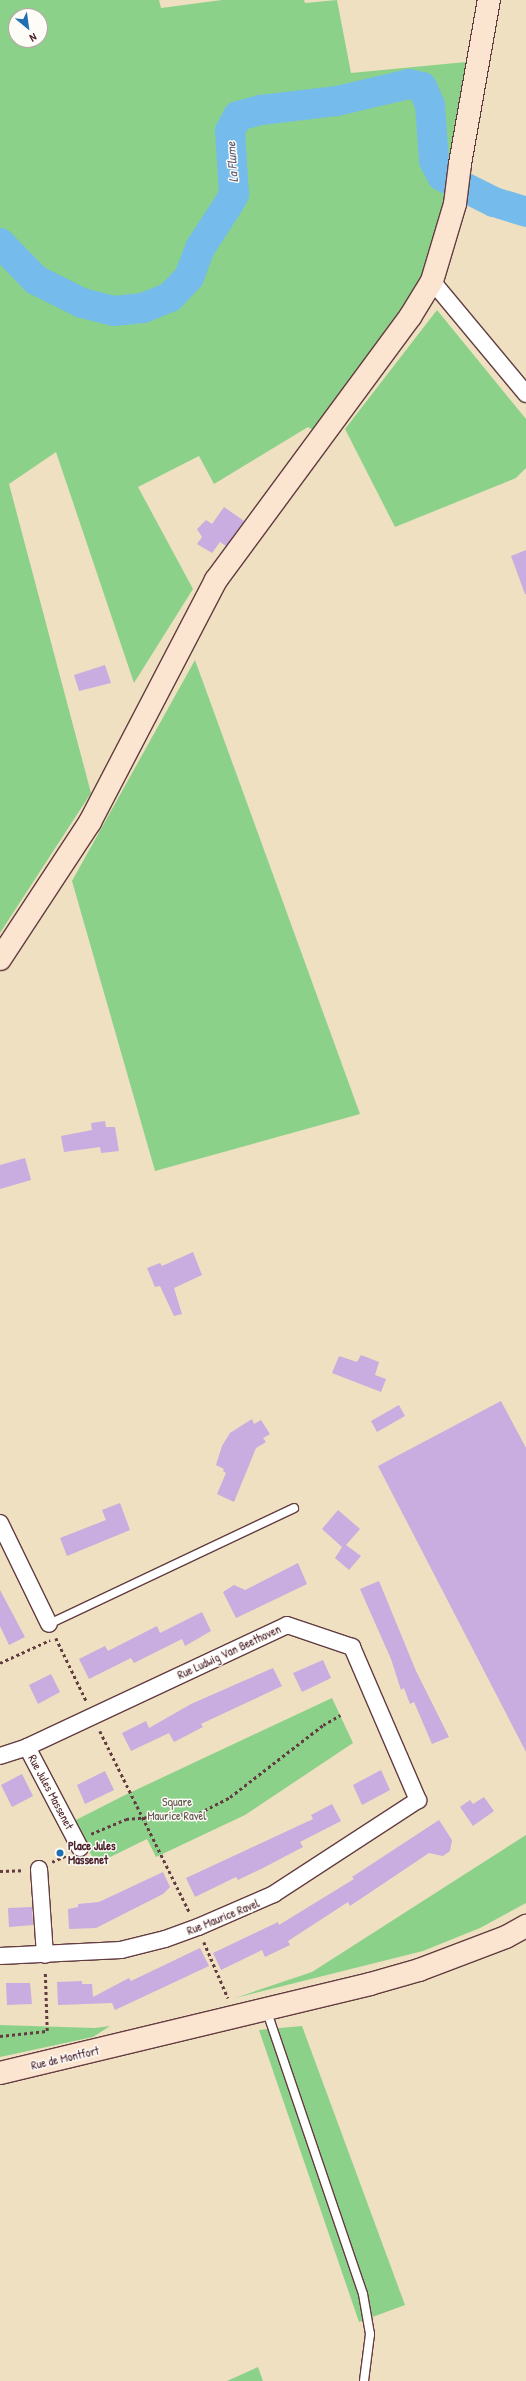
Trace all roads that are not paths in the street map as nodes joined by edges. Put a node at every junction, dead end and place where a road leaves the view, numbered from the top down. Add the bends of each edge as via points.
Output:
1 (489, 0) edge
2 (432, 281) junction
3 (526, 394) edge
4 (0, 960) edge
5 (294, 1508) dead end
6 (0, 1523) edge
7 (52, 1631) joint
8 (27, 1747) junction
9 (0, 1756) edge
10 (418, 1800) joint
11 (78, 1845) road end
12 (40, 1869) road end
13 (526, 1926) edge
14 (45, 1954) junction
15 (0, 1956) edge
16 (266, 2009) junction
17 (0, 2073) edge
18 (364, 2381) edge

1 - 2 street via 455,204
2 - 3 street
2 - 4 street via 405,323 216,580 90,822
5 - 7 lane
6 - 7 street
8 - 9 street, Rue Ludwig Van Beethoven
8 - 10 street, Rue Ludwig Van Beethoven via 287,1624 352,1648
8 - 11 street, Rue Jules Massenet
10 - 14 street, Rue Maurice Ravel via 274,1894 198,1928 121,1950
12 - 14 street
13 - 16 street, Rue de Montfort via 506,1937 419,1970
14 - 15 street, Rue Maurice Ravel
16 - 17 street, Rue de Montfort
16 - 18 lane via 363,2294 370,2334

